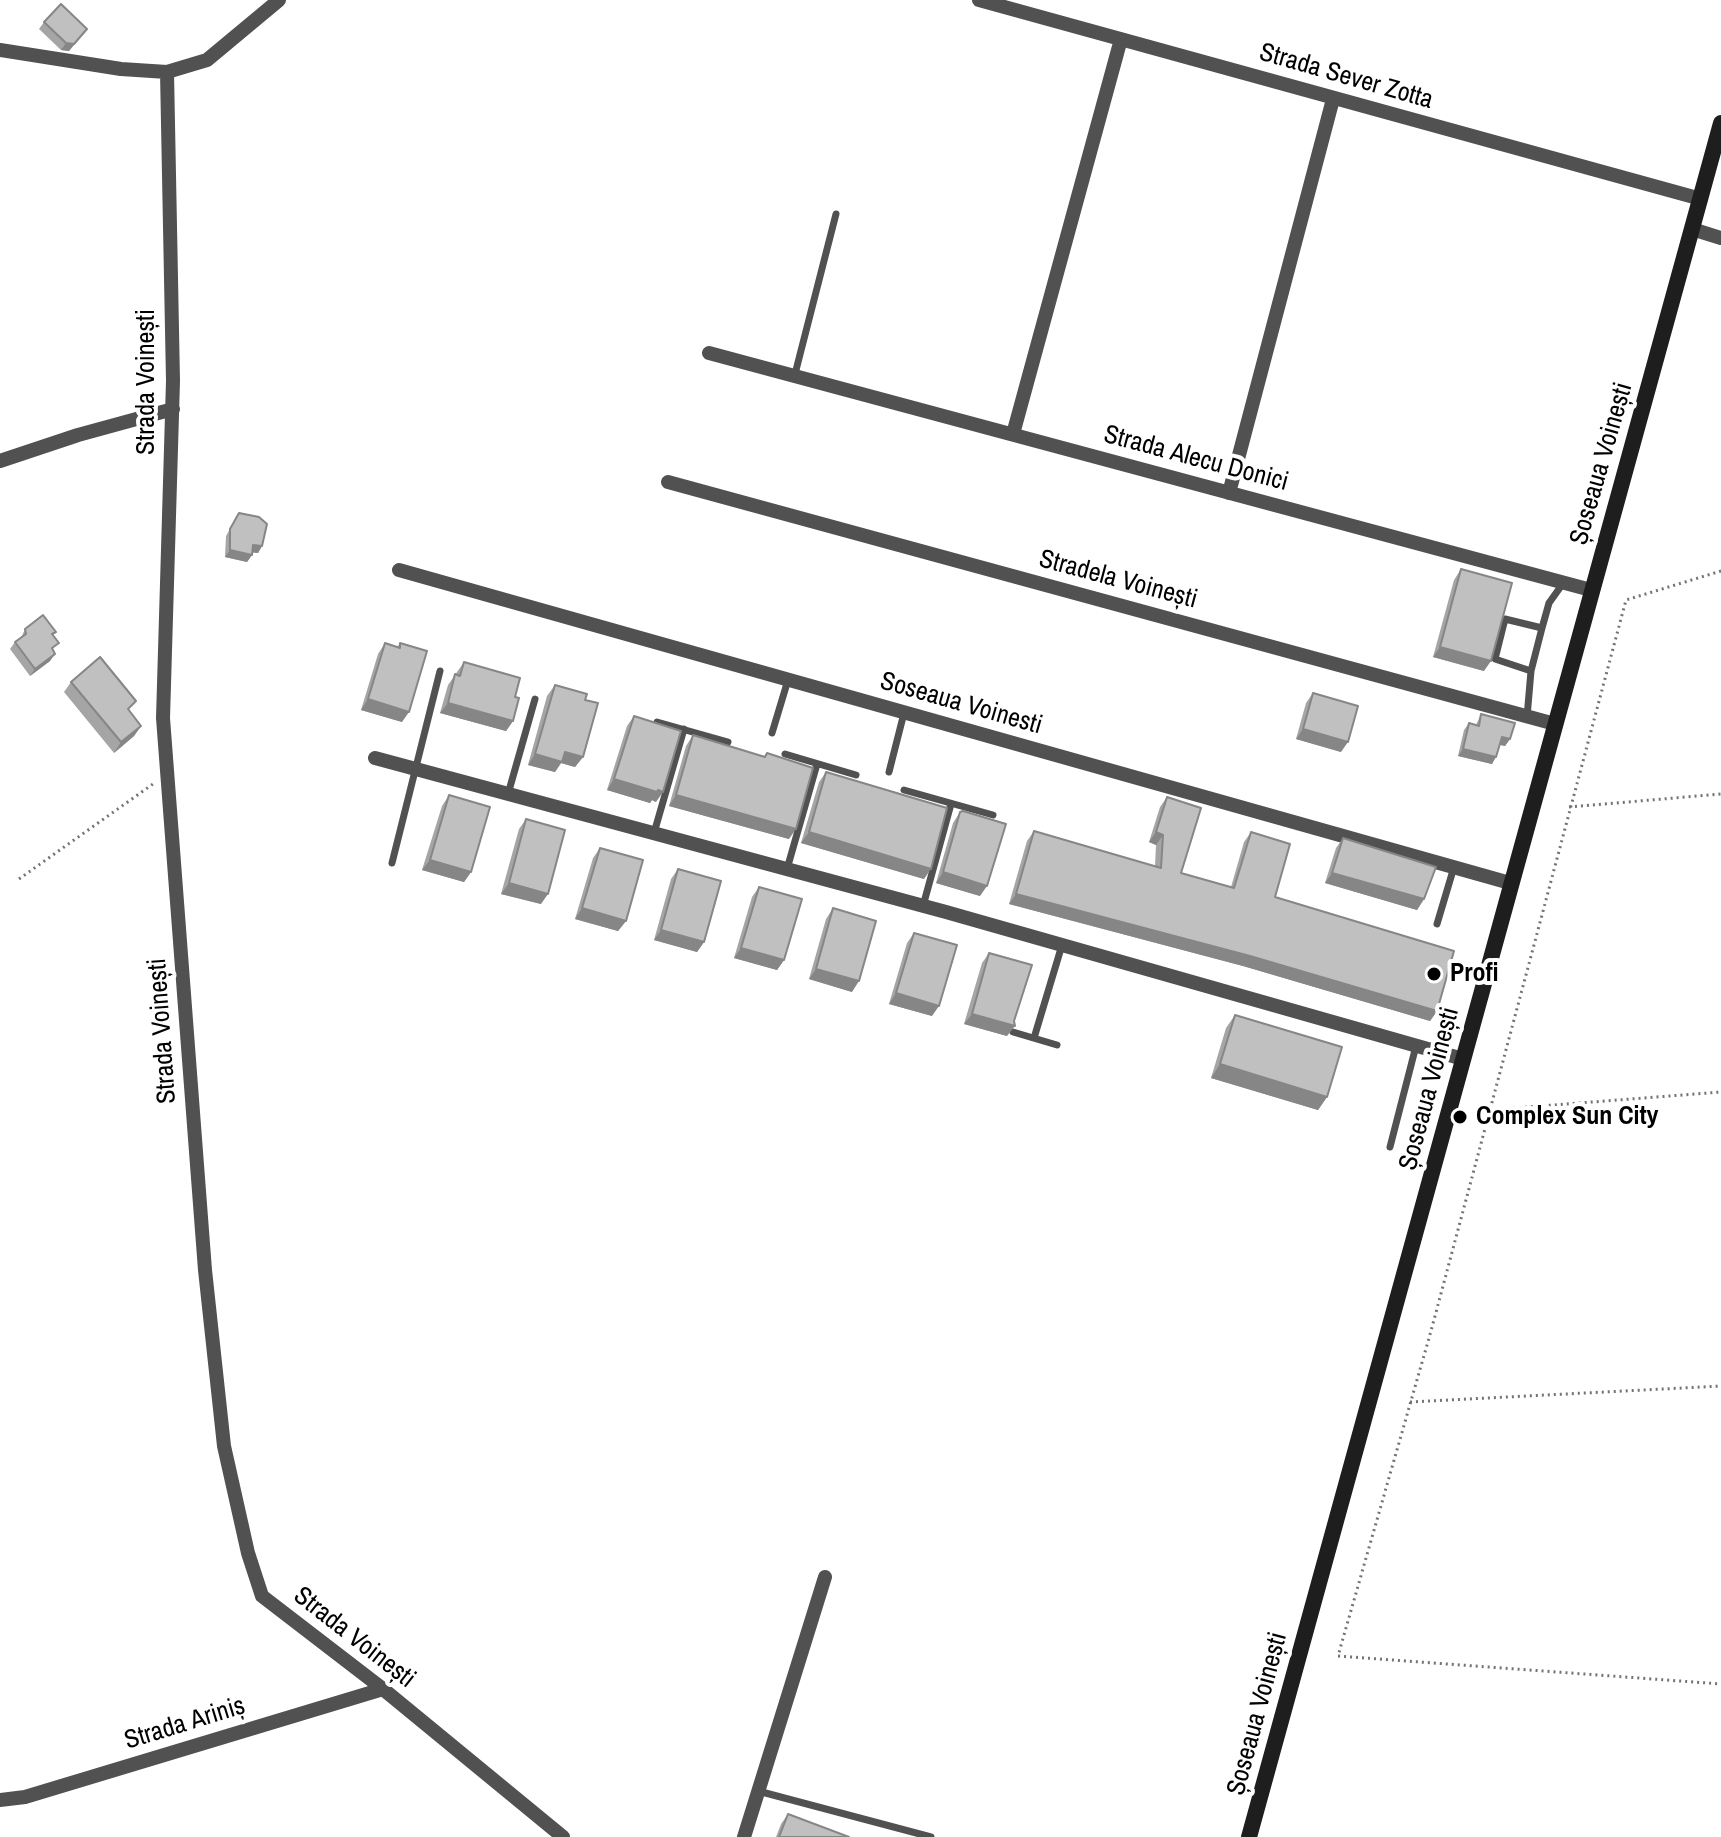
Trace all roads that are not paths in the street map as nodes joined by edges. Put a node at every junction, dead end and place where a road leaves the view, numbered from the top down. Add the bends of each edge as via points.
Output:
1 (279, 0) edge
2 (979, 0) edge
3 (1121, 39) junction
4 (0, 50) edge
5 (167, 72) junction
6 (1333, 99) junction
7 (1721, 123) edge
8 (1701, 199) junction
9 (836, 214) dead end
10 (1692, 229) junction
11 (1721, 238) edge
12 (709, 353) dead end
13 (792, 373) junction
14 (173, 409) junction
15 (1013, 434) junction
16 (0, 461) edge
17 (668, 482) dead end
18 (1229, 493) junction
19 (399, 570) dead end
20 (1564, 582) junction
21 (1591, 590) junction
22 (1542, 628) junction
23 (440, 671) dead end
24 (1531, 671) junction
25 (788, 680) junction
26 (535, 699) dead end
27 (904, 713) junction
28 (1527, 717) junction
29 (657, 722) edge
30 (1555, 724) junction
31 (684, 729) junction
32 (772, 733) dead end
33 (728, 742) edge
34 (785, 754) dead end
35 (375, 758) dead end
36 (817, 764) junction
37 (416, 769) junction
38 (889, 772) dead end
39 (856, 775) dead end
40 (904, 790) dead end
41 (508, 794) junction
42 (951, 804) junction
43 (993, 815) dead end
44 (654, 833) junction
45 (392, 863) dead end
46 (1454, 867) junction
47 (787, 869) junction
48 (1510, 883) junction
49 (923, 906) junction
50 (1437, 924) dead end
51 (1062, 945) junction
52 (1013, 1032) edge
53 (1034, 1038) junction
54 (1057, 1045) dead end
55 (1416, 1046) junction
56 (1463, 1059) junction
57 (1390, 1147) dead end
58 (825, 1577) dead end
59 (383, 1689) junction
60 (758, 1791) junction
61 (0, 1800) edge
62 (563, 1837) edge
63 (744, 1837) edge
64 (931, 1837) edge
65 (1249, 1837) edge

1 - 5 street via 207,60
2 - 3 street, Strada Sever Zotta
3 - 6 street, Strada Sever Zotta
3 - 15 street
4 - 5 street
5 - 14 street, Strada Voinești
6 - 8 street, Strada Sever Zotta
6 - 18 street
7 - 8 main road, Șoseaua Voinești
8 - 10 main road, Șoseaua Voinești
9 - 13 lane
10 - 11 street
10 - 21 main road, Șoseaua Voinești
12 - 13 street, Strada Alecu Donici
13 - 15 street, Strada Alecu Donici
14 - 16 street
14 - 59 street, Strada Voinești via 163,718 205,1270 224,1446 262,1596
15 - 18 street, Strada Alecu Donici
17 - 28 street, Stradela Voinești
18 - 20 street, Strada Alecu Donici
19 - 25 street, Soseaua Voinesti
20 - 21 street, Strada Alecu Donici
20 - 22 lane via 1549,603
21 - 30 main road, Șoseaua Voinești
22 - 24 lane
22 - 24 lane via 1505,619 1495,659
23 - 37 lane
24 - 28 lane
25 - 27 street, Soseaua Voinesti
25 - 32 lane
26 - 41 lane
27 - 38 lane
27 - 46 street, Soseaua Voinesti
28 - 30 street, Stradela Voinești
29 - 31 lane
30 - 48 main road, Șoseaua Voinești
31 - 33 lane
31 - 44 lane
34 - 36 lane
35 - 37 street
36 - 39 lane
36 - 47 lane
37 - 41 street
37 - 45 lane
40 - 42 lane
41 - 44 street
42 - 43 lane
42 - 49 lane
44 - 47 street
46 - 48 street, Soseaua Voinesti
46 - 50 lane
47 - 49 street
48 - 56 main road, Șoseaua Voinești
49 - 51 street
51 - 53 lane
51 - 55 street
52 - 53 lane
53 - 54 lane
55 - 56 street
55 - 57 lane
56 - 65 main road, Șoseaua Voinești
58 - 60 street
59 - 61 street, Strada Ariniș via 25,1797
59 - 62 street, Strada Voinești
60 - 63 street
60 - 64 lane

